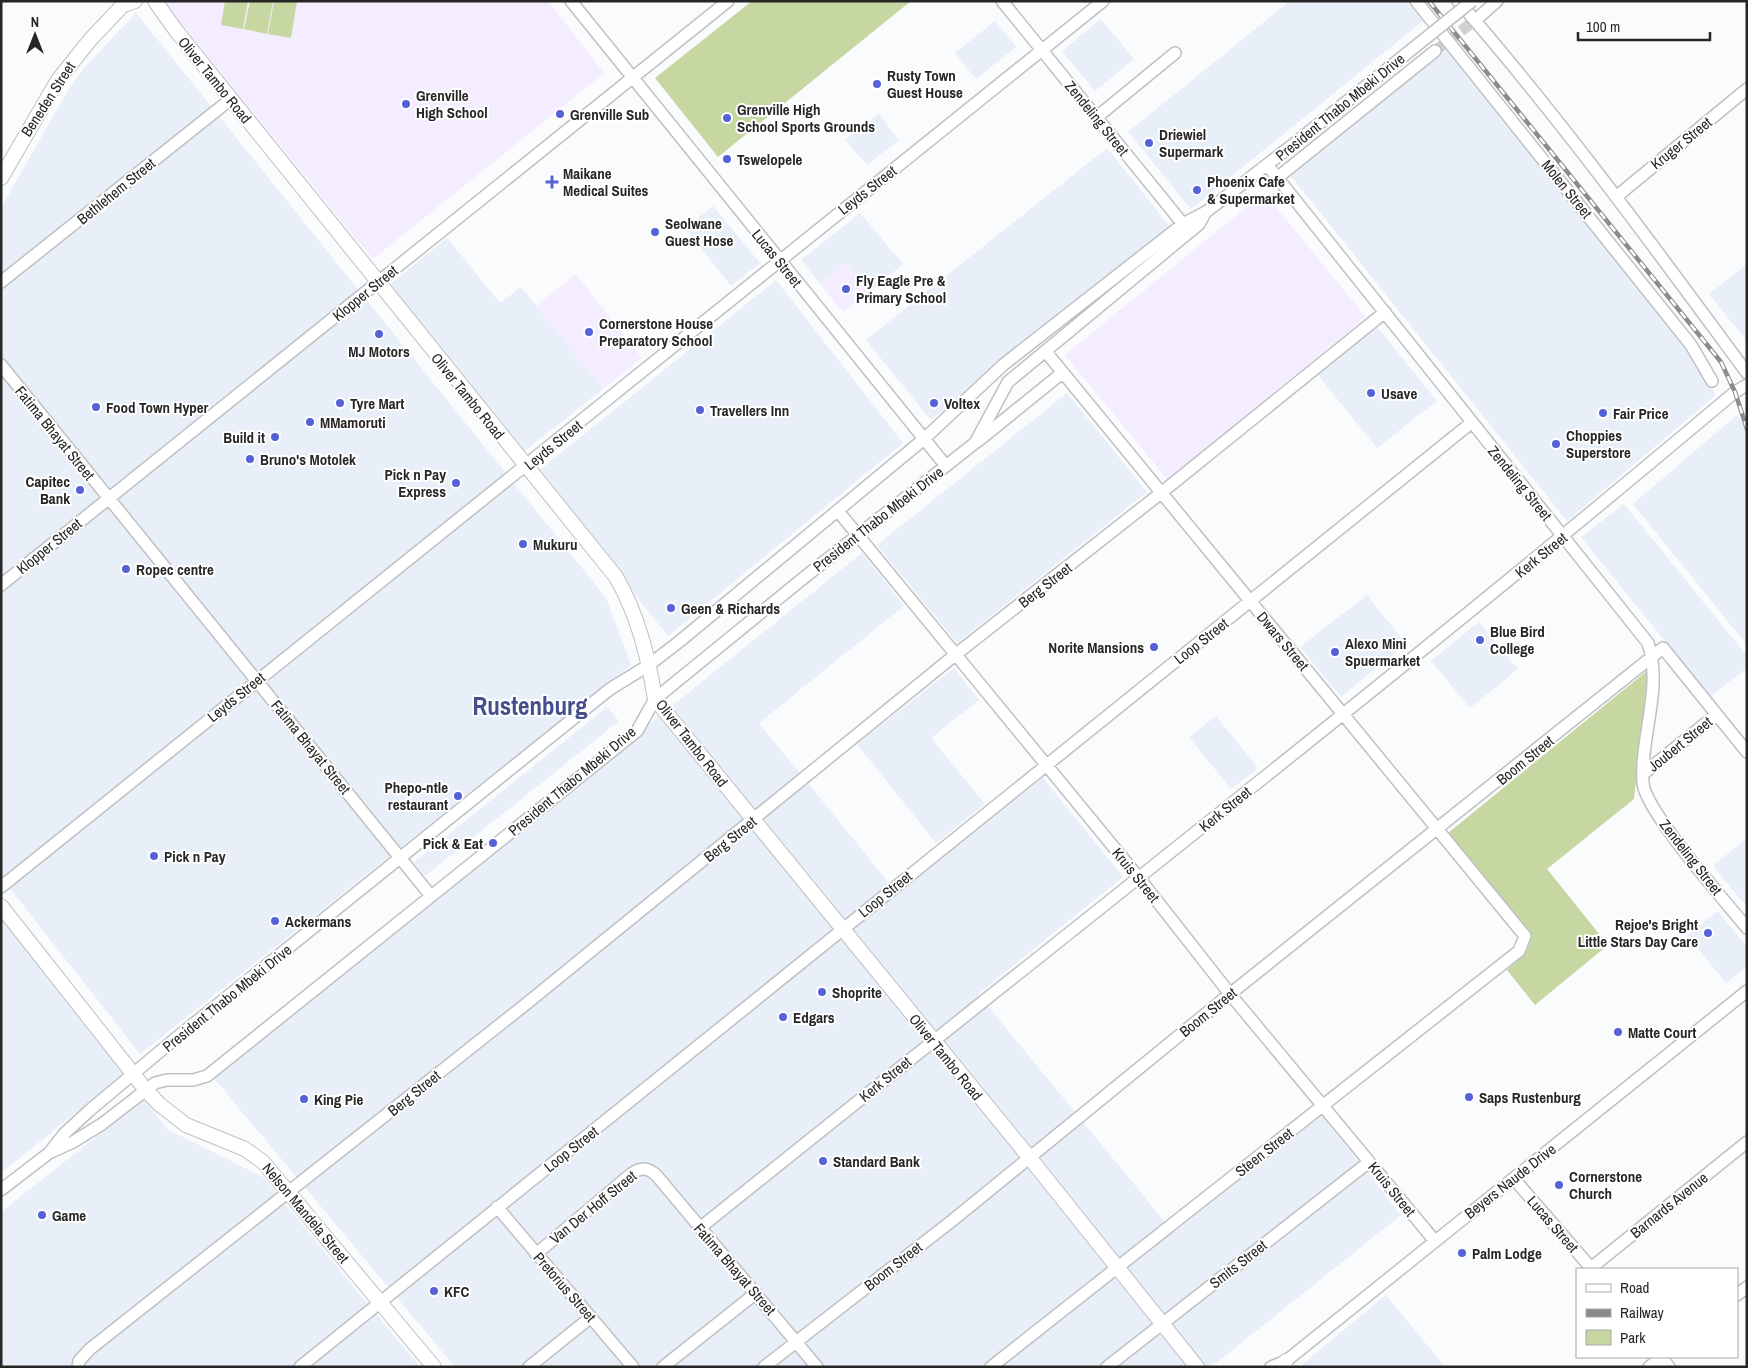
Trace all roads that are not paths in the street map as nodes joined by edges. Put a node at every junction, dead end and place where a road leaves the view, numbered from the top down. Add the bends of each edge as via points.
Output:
1 (156, 1) edge
2 (571, 1) edge
3 (728, 1) edge
4 (1002, 1) edge
5 (1103, 1) edge
6 (1416, 1) edge
7 (1458, 1) edge
8 (1472, 1) edge
9 (1497, 1) edge
10 (127, 3) edge
11 (1479, 16) tunnel mouth
12 (1042, 51) junction
13 (1435, 51) tunnel mouth
14 (1175, 53) dead end
15 (632, 77) junction
16 (1747, 89) edge
17 (231, 99) junction
18 (1097, 118) junction
19 (1268, 166) junction
20 (1, 178) edge
21 (1277, 178) junction
22 (1616, 197) junction
23 (1206, 212) junction
24 (1183, 224) junction
25 (1182, 238) junction
26 (779, 260) junction
27 (1, 282) edge
28 (377, 283) junction
29 (1384, 312) junction
30 (1046, 352) junction
31 (1, 365) edge
32 (1062, 373) junction
33 (1747, 373) edge
34 (1712, 381) dead end
35 (1747, 385) edge
36 (1471, 423) junction
37 (924, 439) junction
38 (975, 444) junction
39 (525, 466) junction
40 (946, 466) junction
41 (1161, 494) junction
42 (108, 499) junction
43 (838, 511) junction
44 (857, 536) junction
45 (1564, 537) junction
46 (1, 585) edge
47 (1250, 602) junction
48 (955, 655) junction
49 (1652, 657) junction
50 (651, 663) junction
51 (256, 680) junction
52 (655, 699) junction
53 (1344, 714) junction
54 (1716, 714) junction
55 (1747, 752) edge
56 (1045, 764) junction
57 (1643, 774) junction
58 (754, 820) junction
59 (1438, 830) junction
60 (401, 858) junction
61 (1139, 878) junction
62 (1, 887) edge
63 (432, 896) junction
64 (1, 906) edge
65 (842, 928) junction
66 (1747, 928) edge
67 (1520, 930) joint
68 (1747, 991) edge
69 (1230, 994) junction
70 (932, 1041) junction
71 (134, 1074) junction
72 (145, 1089) junction
73 (1322, 1106) junction
74 (1747, 1142) edge
75 (49, 1153) junction
76 (1029, 1157) junction
77 (1369, 1162) junction
78 (653, 1171) joint
79 (1514, 1179) junction
80 (1, 1190) edge
81 (290, 1193) junction
82 (497, 1207) junction
83 (700, 1228) junction
84 (1434, 1240) junction
85 (536, 1254) junction
86 (1118, 1267) junction
87 (1591, 1268) edge
88 (1593, 1268) edge
89 (756, 1293) junction
90 (380, 1301) junction
91 (591, 1318) junction
92 (1163, 1322) junction
93 (796, 1341) junction
94 (1660, 1358) edge
95 (1283, 1364) edge
96 (434, 1366) edge
97 (78, 1367) edge
98 (300, 1367) edge
99 (529, 1367) edge
100 (633, 1367) edge
101 (663, 1367) edge
102 (764, 1367) edge
103 (818, 1367) edge
104 (991, 1367) edge
105 (1107, 1367) edge
106 (1198, 1367) edge
107 (1271, 1367) edge
108 (1649, 1367) edge

1 - 17 main road, Oliver Tambo Road
2 - 15 street, Lucas Street
3 - 15 street, Klopper Street
4 - 12 street, Zendeling Street
5 - 12 street, Leyds Street
6 - 34 street, Molen Street via 1691,345
7 - 22 street
8 - 19 street, President Thabo Mbeki Drive, bridge
9 - 11 street
10 - 20 main road, Beneden Street via 90,40 58,80
12 - 18 street, Zendeling Street
12 - 26 street, Leyds Street
13 - 21 street
14 - 18 street
15 - 26 street, Lucas Street
15 - 28 street, Klopper Street
16 - 22 street, Kruger Street
17 - 27 street, Bethlehem Street
17 - 28 main road, Oliver Tambo Road
18 - 24 street, Zendeling Street
19 - 21 street, Zendeling Street
19 - 23 street, President Thabo Mbeki Drive
21 - 29 street, Zendeling Street
22 - 33 street
23 - 24 street, President Thabo Mbeki Drive
23 - 25 street, President Thabo Mbeki Drive via 1199,224
24 - 25 street
24 - 37 street, President Thabo Mbeki Drive via 1003,365
25 - 30 street, President Thabo Mbeki Drive
26 - 37 street, Lucas Street
26 - 39 street, Leyds Street
28 - 39 main road, Oliver Tambo Road
28 - 42 street, Klopper Street
29 - 36 street, Zendeling Street
29 - 41 street, Berg Street
30 - 32 street, Dwars Street
30 - 38 street, President Thabo Mbeki Drive via 1008,382
31 - 42 street, Fatima Bhayat Street
32 - 38 street
32 - 41 street, Dwars Street
35 - 45 street, Kerk Street
36 - 45 street, Zendeling Street
36 - 47 street, Loop Street
37 - 40 street, Lucas Street
37 - 43 street, President Thabo Mbeki Drive
38 - 40 street, President Thabo Mbeki Drive
39 - 50 main road, Oliver Tambo Road via 616,578 634,613
39 - 51 street, Leyds Street
40 - 44 street, President Thabo Mbeki Drive
41 - 47 street, Dwars Street
41 - 48 street, Berg Street
42 - 46 street, Klopper Street
42 - 51 street, Fatima Bhayat Street
43 - 44 street, Kruis Street
43 - 50 street, President Thabo Mbeki Drive
44 - 48 street, Kruis Street
44 - 52 street, President Thabo Mbeki Drive
45 - 49 street, Zendeling Street via 1648,643
45 - 53 street, Kerk Street
47 - 53 street, Dwars Street
47 - 56 street, Loop Street
48 - 56 street, Kruis Street
48 - 58 street, Berg Street
49 - 54 street via 1663,648
49 - 57 street, Zendeling Street
49 - 59 street, Boom Street
50 - 52 main road, Oliver Tambo Road
50 - 60 street, President Thabo Mbeki Drive via 610,689
51 - 60 street, Fatima Bhayat Street
51 - 62 street, Leyds Street
52 - 58 main road, Oliver Tambo Road
52 - 63 street, President Thabo Mbeki Drive via 636,731
53 - 59 street, Dwars Street
53 - 61 street, Kerk Street
54 - 55 street
54 - 57 street, Joubert Street
56 - 61 street, Kruis Street
56 - 65 street, Loop Street
57 - 66 street, Zendeling Street via 1644,791 1650,804
58 - 65 main road, Oliver Tambo Road
58 - 81 street, Berg Street
59 - 67 street, Dwars Street
59 - 69 street, Boom Street
60 - 63 street, Fatima Bhayat Street
60 - 71 street, President Thabo Mbeki Drive
61 - 69 street, Kruis Street
61 - 70 street, Kerk Street
63 - 72 street, President Thabo Mbeki Drive via 207,1076 193,1080 167,1080
64 - 71 main road, Nelson Mandela Street
65 - 70 main road, Oliver Tambo Road
65 - 82 street, Loop Street
67 - 73 street, Steen Street via 1525,936 1519,950
68 - 79 street, Beyers Naude Drive
69 - 73 street, Kruis Street
69 - 76 street, Boom Street
70 - 76 main road, Oliver Tambo Road
70 - 83 street, Kerk Street
71 - 72 main road, Nelson Mandela Street
71 - 75 street, President Thabo Mbeki Drive via 65,1133
72 - 75 street, President Thabo Mbeki Drive via 102,1124
72 - 81 main road, Nelson Mandela Street via 175,1118 200,1132 245,1149 263,1162
73 - 77 street, Kruis Street
73 - 86 street, Steen Street
74 - 88 street, Barnards Avenue
75 - 80 street, President Thabo Mbeki Drive
76 - 86 main road, Oliver Tambo Road
76 - 93 street, Boom Street
77 - 84 street, Kruis Street
77 - 92 street, Smits Street
78 - 83 street, Fatima Bhayat Street
78 - 85 street, Van Der Hoff Street via 640,1169 631,1174
79 - 84 street, Beyers Naude Drive
79 - 87 street, Lucas Street
81 - 90 main road, Nelson Mandela Street
81 - 97 street, Berg Street via 90,1349
82 - 85 street, Pretorius Street
82 - 90 street, Loop Street
83 - 89 street, Fatima Bhayat Street
84 - 95 street, Beyers Naude Drive
85 - 91 street, Pretorius Street
86 - 92 main road, Oliver Tambo Road
86 - 104 street, Steen Street
89 - 93 street, Fatima Bhayat Street
89 - 101 street
90 - 96 main road, Nelson Mandela Street
90 - 98 street, Loop Street
91 - 99 street
91 - 100 street, Pretorius Street
92 - 105 street, Smits Street
92 - 106 main road, Oliver Tambo Road
93 - 102 street, Boom Street
93 - 103 street, Fatima Bhayat Street
94 - 108 street
95 - 107 street, Beyers Naude Drive

